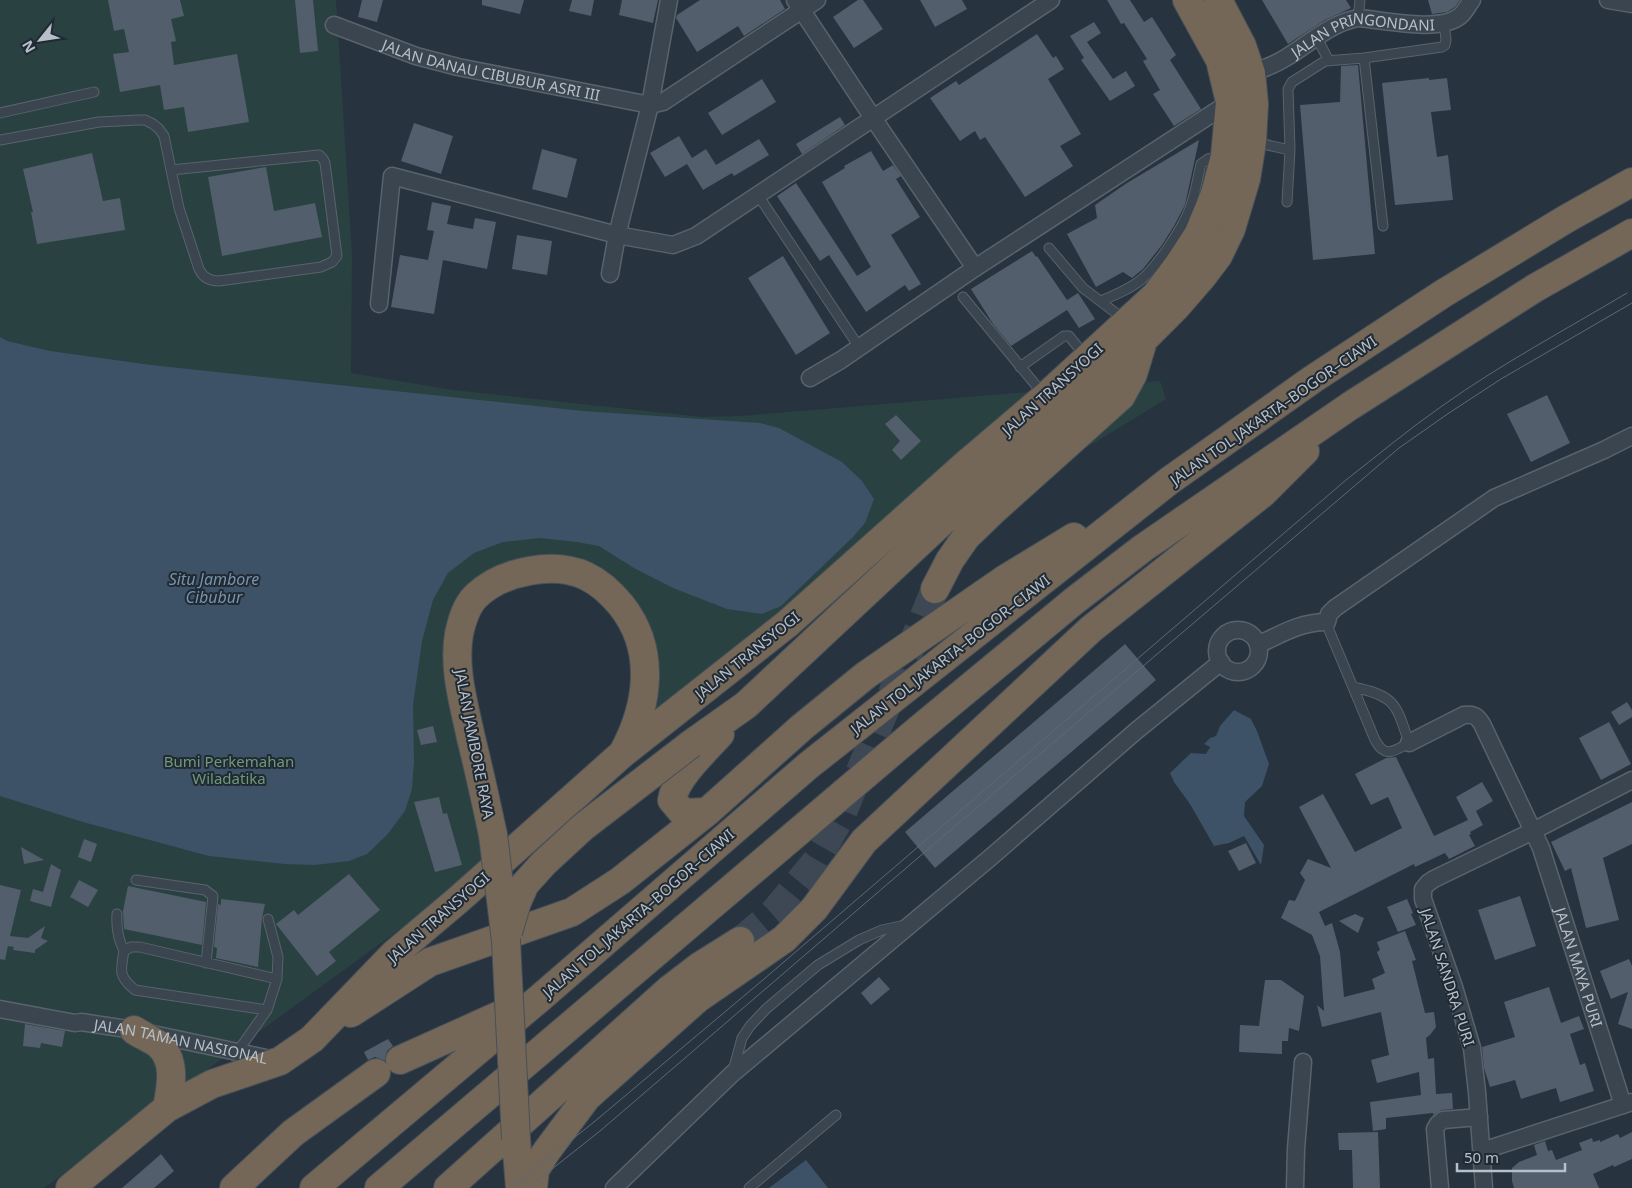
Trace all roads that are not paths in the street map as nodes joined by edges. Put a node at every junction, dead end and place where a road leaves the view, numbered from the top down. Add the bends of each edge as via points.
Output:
1 (669, 0) edge
2 (817, 0) edge
3 (1052, 0) edge
4 (1187, 0) edge
5 (1218, 0) edge
6 (1360, 0) edge
7 (1472, 0) edge
8 (1608, 0) edge
9 (1632, 4) edge
10 (798, 5) edge
11 (1358, 18) junction
12 (1444, 22) junction
13 (334, 25) dead end
14 (1317, 38) junction
15 (1364, 58) junction
16 (1329, 61) junction
17 (1251, 73) junction
18 (94, 92) dead end
19 (1230, 102) junction
20 (650, 105) junction
21 (0, 112) edge
22 (873, 118) junction
23 (0, 140) edge
24 (1252, 142) junction
25 (1290, 150) junction
26 (1225, 156) junction
27 (171, 170) junction
28 (1632, 182) edge
29 (758, 195) junction
30 (1287, 202) dead end
31 (1383, 226) dead end
32 (1632, 233) edge
33 (617, 235) junction
34 (1049, 248) dead end
35 (975, 268) junction
36 (610, 274) dead end
37 (963, 297) dead end
38 (1101, 301) junction
39 (379, 304) dead end
40 (1135, 330) junction
41 (860, 347) junction
42 (1087, 358) junction
43 (1020, 366) junction
44 (810, 378) dead end
45 (1046, 397) junction
46 (1350, 406) junction
47 (1632, 436) edge
48 (986, 465) junction
49 (1169, 481) junction
50 (935, 590) tunnel mouth
51 (1327, 622) junction
52 (1258, 645) junction
53 (1220, 662) junction
54 (1353, 687) junction
55 (746, 705) junction
56 (1409, 743) junction
57 (622, 754) junction
58 (1632, 780) edge
59 (707, 812) junction
60 (1533, 831) junction
61 (136, 880) dead end
62 (117, 914) dead end
63 (268, 918) dead end
64 (912, 924) junction
65 (506, 941) junction
66 (740, 941) tunnel mouth
67 (124, 952) junction
68 (206, 963) junction
69 (277, 979) junction
70 (540, 998) junction
71 (7, 1010) edge
72 (267, 1010) junction
73 (134, 1030) junction
74 (312, 1039) junction
75 (238, 1051) junction
76 (400, 1060) dead end
77 (280, 1061) junction
78 (1303, 1062) dead end
79 (376, 1073) dead end
80 (732, 1074) junction
81 (1628, 1104) edge
82 (167, 1108) junction
83 (836, 1116) dead end
84 (1479, 1117) junction
85 (1482, 1151) junction
86 (70, 1188) edge
87 (234, 1188) edge
88 (314, 1188) edge
89 (379, 1188) edge
90 (448, 1188) edge
91 (520, 1188) edge
92 (533, 1188) edge
93 (614, 1188) edge
94 (749, 1188) edge
95 (1295, 1188) edge
96 (1440, 1188) edge
97 (1484, 1188) edge

1 - 20 street
2 - 10 street
3 - 22 street
4 - 19 highway, JALAN TRANSYOGI via 1220,60
5 - 17 highway, JALAN TRANSYOGI via 1242,46
6 - 11 lane
7 - 12 street, JALAN PRINGONDANI via 1460,15
8 - 9 street
10 - 20 street via 663,102
10 - 22 street
11 - 12 street, JALAN PRINGONDANI via 1426,25
11 - 14 street, JALAN PRINGONDANI via 1342,22
12 - 15 lane via 1446,40 1442,47
13 - 20 street, JALAN DANAU CIBUBUR ASRI III via 416,56
14 - 16 lane
14 - 17 street, JALAN PRINGONDANI via 1282,60
15 - 16 lane
15 - 31 lane
16 - 25 lane via 1292,82 1288,89
17 - 24 highway, JALAN TRANSYOGI via 1254,104
18 - 21 lane
19 - 26 highway, JALAN TRANSYOGI
19 - 35 street
20 - 33 street
22 - 29 street
22 - 35 street
23 - 27 lane via 98,122 145,120 164,136
24 - 25 lane
24 - 40 highway, JALAN TRANSYOGI via 1238,207 1218,256 1176,307
25 - 30 lane
26 - 38 lane via 1208,159 1201,164 1188,213 1152,269 1129,288
26 - 40 highway, JALAN TRANSYOGI via 1215,194 1198,235
27 - 27 lane via 179,208 199,269 207,279 219,282 321,267 336,256 326,163 319,155
28 - 49 highway, JALAN TOL JAKARTA–BOGOR–CIAWI via 1444,294 1313,379
29 - 33 street via 696,236 673,245
29 - 41 lane
32 - 46 highway via 1535,288
33 - 36 street
33 - 39 street via 392,176
34 - 38 lane via 1083,288
35 - 41 street
37 - 43 lane
38 - 40 lane
40 - 42 highway, JALAN TRANSYOGI
40 - 48 highway, JALAN TRANSYOGI
40 - 50 highway via 1133,374 1121,396 966,537
41 - 44 street
42 - 43 lane via 1068,336 1064,336
42 - 45 highway, JALAN TRANSYOGI
43 - 45 lane
45 - 48 highway, JALAN TRANSYOGI
46 - 89 highway via 1151,542 1074,601
46 - 92 highway via 1263,493 1090,629 864,841 814,909 784,939 697,999 587,1097 535,1170
47 - 51 street via 1494,498 1335,608
48 - 55 highway, JALAN TRANSYOGI
48 - 57 highway, JALAN TRANSYOGI via 964,466 787,624
49 - 59 highway via 1005,579 866,675
49 - 70 highway, JALAN TOL JAKARTA–BOGOR–CIAWI via 809,765
51 - 52 street via 1304,624
51 - 54 lane
52 - 53 street via 1257,658 1243,671 1231,670
52 - 53 street via 1251,634 1232,631 1218,643
53 - 64 street
54 - 56 lane via 1389,698 1399,712
54 - 56 lane via 1382,750 1392,751
55 - 59 highway via 679,781 673,793 672,800 683,814
55 - 65 highway, JALAN TRANSYOGI, bridge via 584,827 544,863 525,884
56 - 60 street, JALAN MAYA PURI via 1464,715 1477,716
57 - 65 highway, JALAN JAMBORE RAYA, bridge via 633,734 640,709 645,668 643,649 625,611 603,586 585,575 544,569 509,576 476,596 467,608 459,635 459,683 493,835
57 - 74 highway, JALAN TRANSYOGI via 394,954
58 - 60 street, JALAN SANDRA PURI
59 - 74 highway via 620,881 572,912 430,962
60 - 81 street, JALAN MAYA PURI
60 - 84 street, JALAN SANDRA PURI via 1434,879 1423,889 1423,899 1472,1048
61 - 68 lane via 205,890 213,896
62 - 67 lane via 116,926
63 - 69 lane via 278,957
64 - 80 street
64 - 80 lane via 874,933 818,965 750,1026 742,1038
65 - 91 highway, JALAN JAMBORE RAYA, bridge
66 - 90 highway via 670,989
67 - 68 lane via 131,947 140,947
67 - 72 lane via 120,969 124,981 135,990
68 - 69 lane
69 - 72 lane
70 - 76 highway
70 - 88 highway, JALAN TOL JAKARTA–BOGOR–CIAWI
71 - 73 street, JALAN TAMAN NASIONAL
72 - 75 lane
73 - 75 street, JALAN TAMAN NASIONAL
73 - 82 highway via 159,1045 169,1058 172,1081
74 - 77 highway, JALAN TRANSYOGI
75 - 77 street, JALAN TAMAN NASIONAL
77 - 82 highway, JALAN TRANSYOGI via 212,1084
78 - 95 street
79 - 87 highway via 293,1133
80 - 93 street
81 - 85 street
82 - 86 highway, JALAN TRANSYOGI
83 - 94 lane
84 - 85 street, JALAN SANDRA PURI
84 - 96 street via 1443,1120 1438,1124
85 - 97 street, JALAN SANDRA PURI

